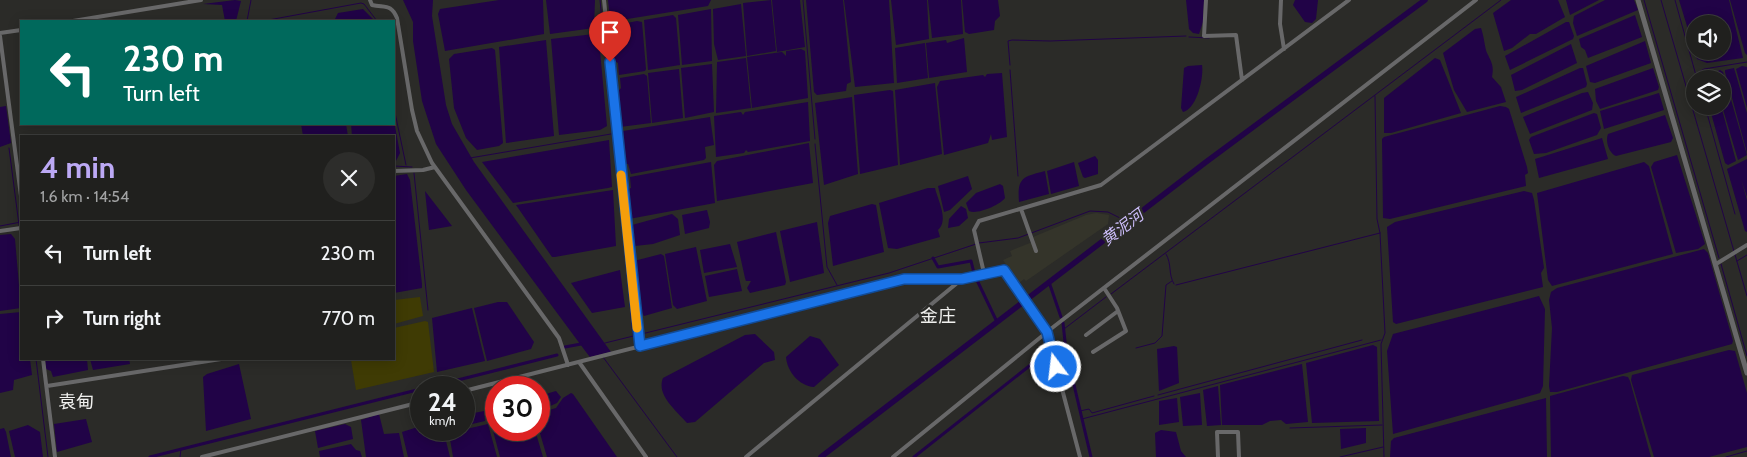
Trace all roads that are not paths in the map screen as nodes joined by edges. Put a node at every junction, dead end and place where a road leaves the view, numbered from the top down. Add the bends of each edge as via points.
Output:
1 (202, 0) edge
2 (370, 0) edge
3 (604, 0) edge
4 (1206, 0) edge
5 (1281, 0) edge
6 (1349, 0) edge
7 (1476, 0) edge
8 (1638, 0) edge
9 (79, 20) edge
10 (20, 30) edge
11 (0, 34) edge
12 (1284, 49) junction
13 (1242, 80) junction
14 (435, 167) junction
15 (395, 171) edge
16 (20, 188) edge
17 (1021, 209) junction
18 (20, 228) edge
19 (0, 231) edge
20 (1747, 245) edge
21 (1036, 251) dead end
22 (1716, 264) junction
23 (984, 273) junction
24 (962, 279) junction
25 (1104, 288) junction
26 (1118, 311) junction
27 (1047, 332) junction
28 (1086, 335) dead end
29 (640, 346) junction
30 (1093, 352) dead end
31 (43, 360) edge
32 (216, 360) edge
33 (579, 362) junction
34 (568, 365) junction
35 (1747, 373) edge
36 (47, 386) junction
37 (475, 388) edge
38 (410, 405) edge
39 (55, 457) edge
40 (202, 457) edge
41 (646, 457) edge
42 (746, 457) edge
43 (892, 457) edge
44 (1080, 457) edge
45 (1218, 457) edge
46 (1239, 457) edge

1 - 9 street
2 - 14 street via 372,5 393,9 397,18 417,131
3 - 29 street
4 - 13 street via 1204,36 1236,35
5 - 12 street
6 - 12 street
7 - 25 street
8 - 22 street
10 - 11 street
11 - 16 street
12 - 13 street
13 - 17 street via 1101,185
14 - 15 street
14 - 34 street via 559,338
17 - 21 street
17 - 23 street via 975,225 974,236
18 - 19 street
20 - 22 street
22 - 35 street
23 - 24 street
23 - 27 street via 1004,270
24 - 29 street via 904,279
24 - 42 street
25 - 26 street
25 - 27 street
26 - 28 street
26 - 30 street via 1126,331
27 - 43 street
27 - 44 street
29 - 33 street
31 - 36 street
32 - 36 street
33 - 34 street
33 - 41 street
34 - 37 street
36 - 39 street
38 - 40 street
45 - 46 street via 1217,432 1238,432

